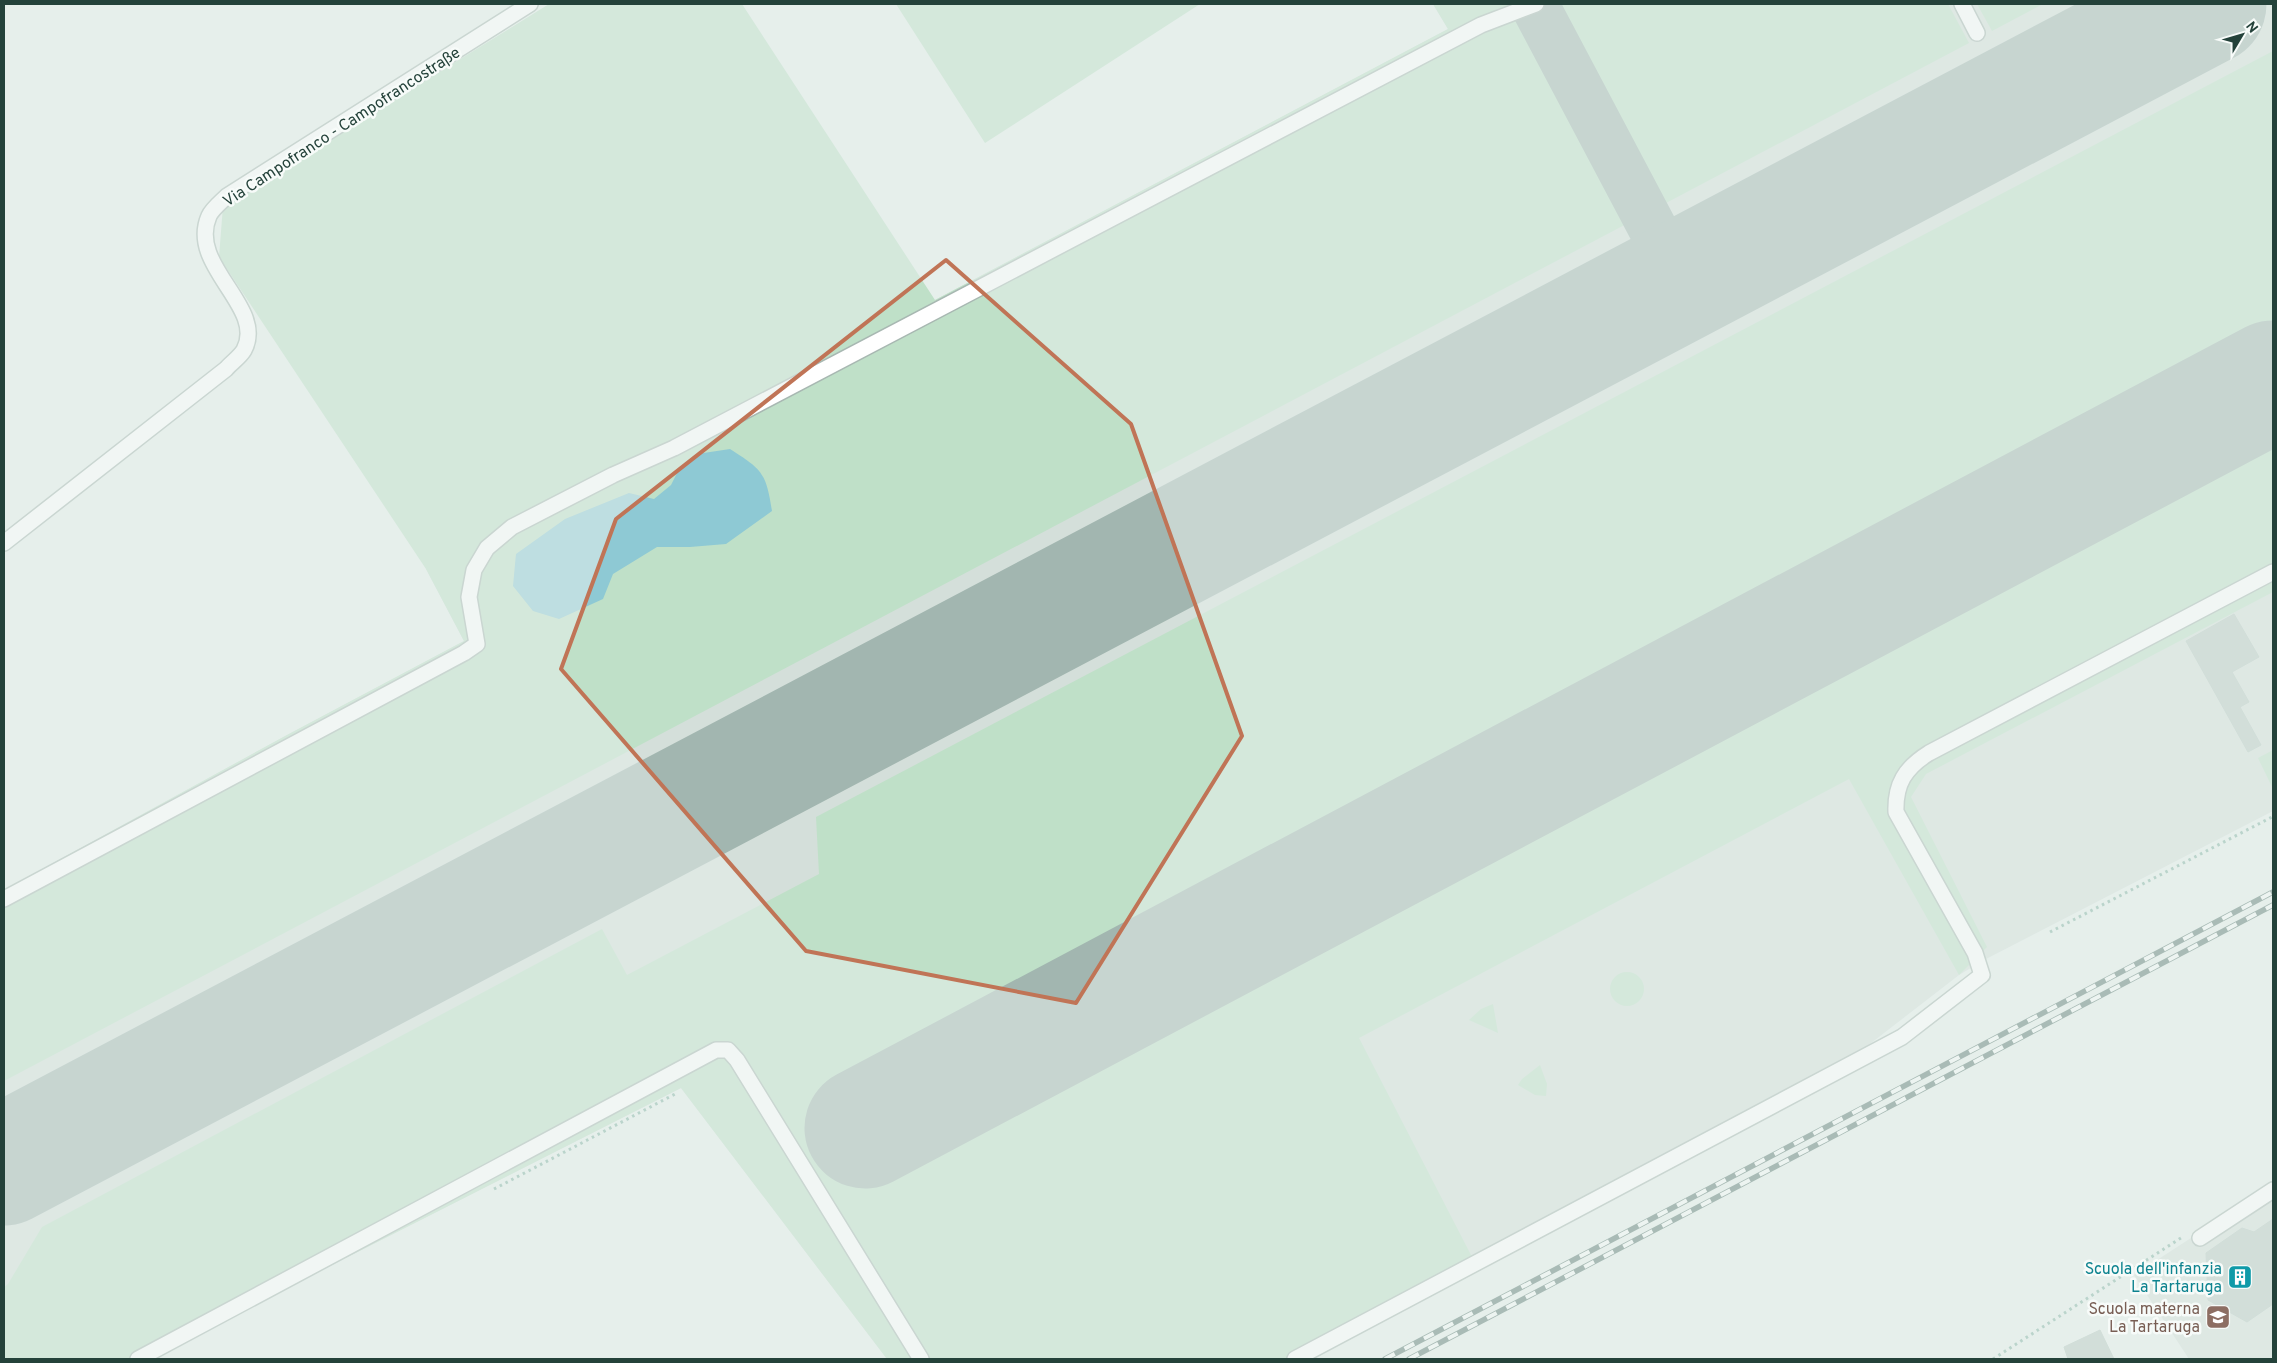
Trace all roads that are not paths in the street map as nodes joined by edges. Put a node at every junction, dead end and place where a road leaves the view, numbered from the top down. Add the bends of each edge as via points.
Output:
1 (530, 4) edge
2 (1536, 4) edge
3 (1962, 4) edge
4 (1977, 33) dead end
5 (7, 535) edge
6 (2273, 572) edge
7 (4, 899) edge
8 (2273, 1190) edge
9 (2195, 1235) road end
10 (138, 1359) edge
11 (921, 1359) edge
12 (1295, 1359) edge

1 - 5 street, Via Campofranco - Campofrancostraße via 227,196 209,215 204,236 209,257 238,303 248,326 244,349 226,369
2 - 7 street via 1481,26 674,448 512,527 487,548 474,570 470,597 477,644
3 - 4 street
6 - 12 street via 1914,763 1895,795 1896,812 1976,952 1982,975 1902,1037
8 - 9 street
10 - 11 street via 716,1050 728,1050 737,1060

